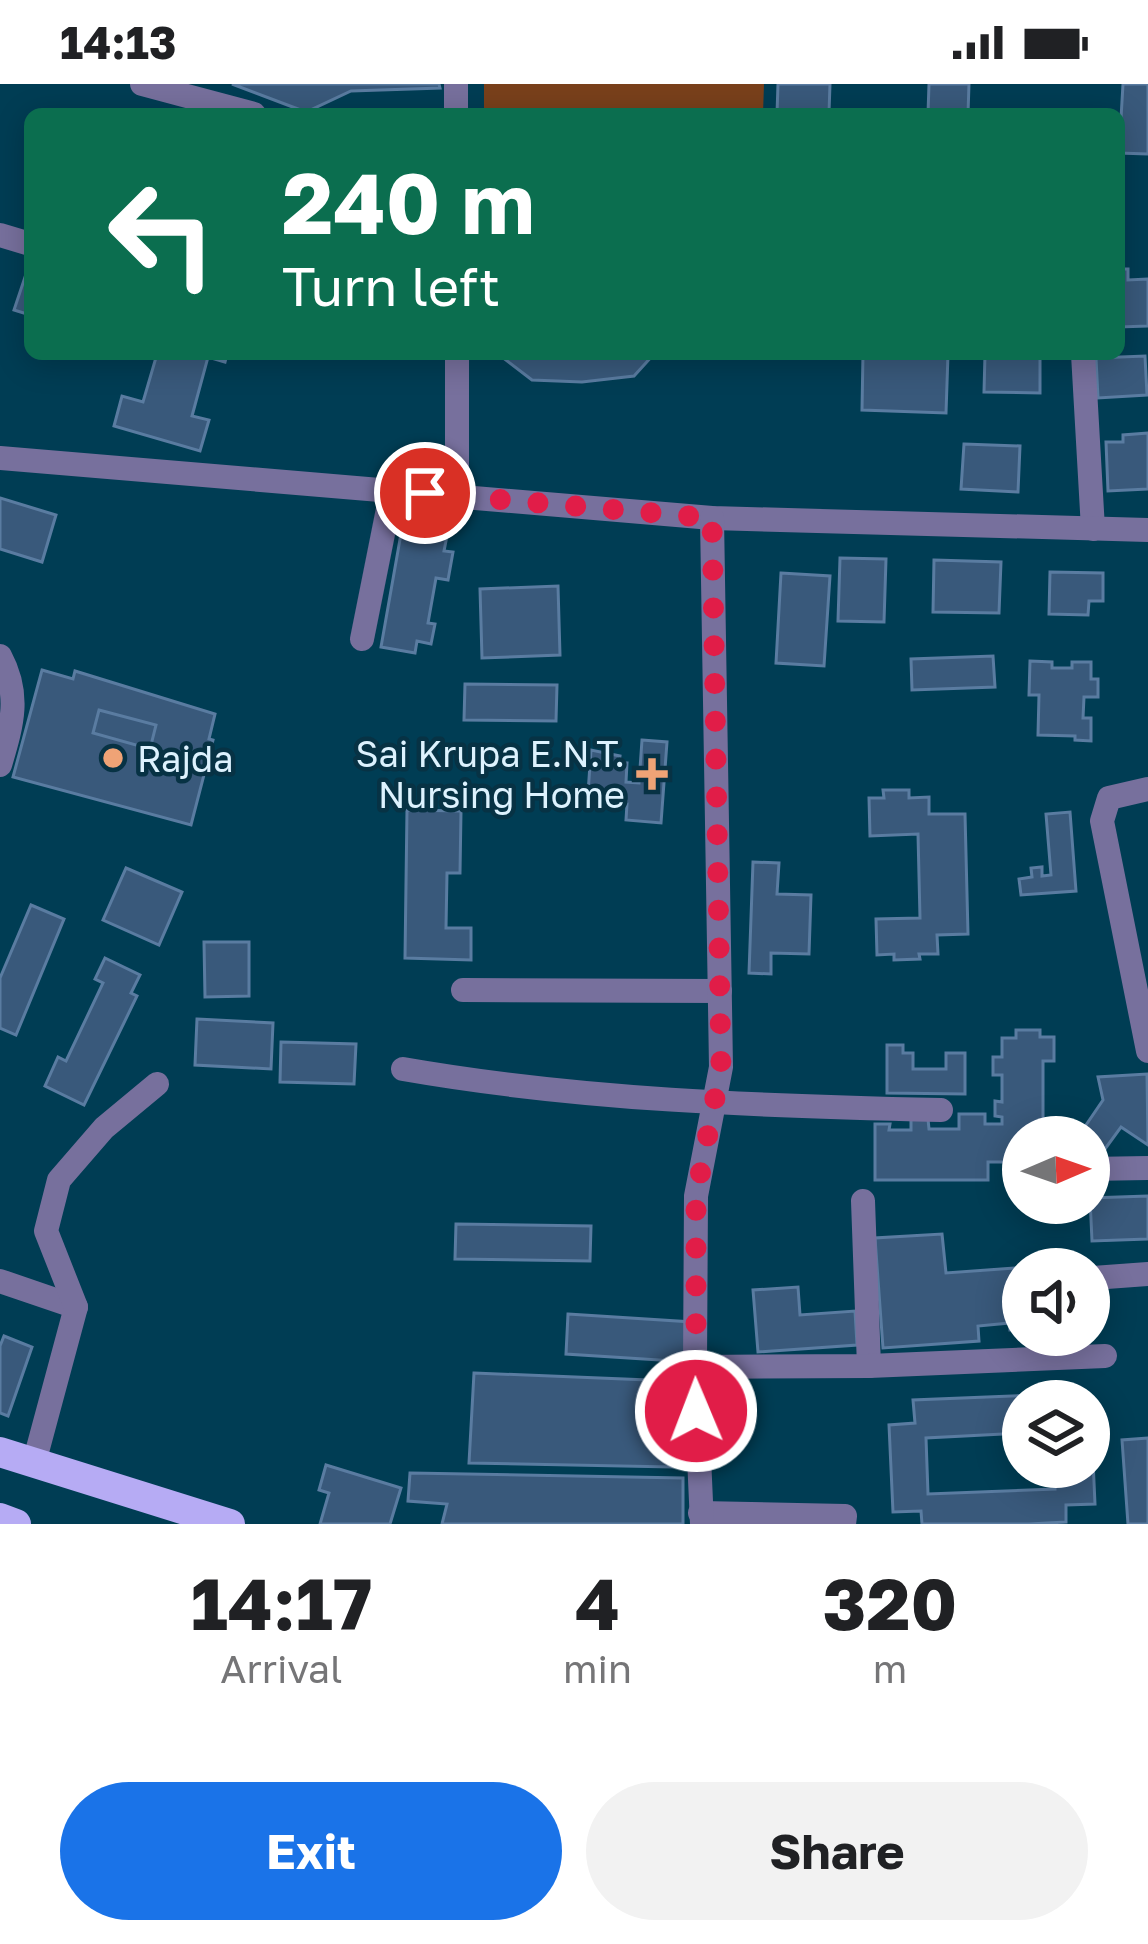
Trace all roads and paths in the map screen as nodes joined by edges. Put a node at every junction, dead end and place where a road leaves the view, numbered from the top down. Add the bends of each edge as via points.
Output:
1 (159, 93) edge
2 (227, 108) edge
3 (457, 360) edge
4 (1084, 360) edge
5 (0, 458) edge
6 (392, 489) junction
7 (457, 496) junction
8 (712, 518) junction
9 (1093, 529) junction
10 (1148, 530) edge
11 (362, 639) dead end
12 (0, 656) edge
13 (0, 765) edge
14 (1148, 789) edge
15 (1137, 943) edge
16 (463, 990) dead end
17 (720, 991) junction
18 (1148, 1051) edge
19 (403, 1070) dead end
20 (157, 1084) dead end
21 (712, 1104) junction
22 (941, 1110) dead end
23 (1148, 1168) edge
24 (1110, 1169) edge
25 (863, 1201) dead end
26 (1148, 1274) edge
27 (1110, 1277) edge
28 (0, 1280) edge
29 (76, 1307) junction
30 (1105, 1356) dead end
31 (869, 1366) junction
32 (695, 1367) junction
33 (0, 1452) edge
34 (34, 1463) junction
35 (0, 1518) edge
36 (701, 1519) edge
37 (16, 1524) edge
38 (230, 1524) edge
39 (844, 1524) edge

1 - 2 street
3 - 7 street
4 - 9 street
5 - 6 street
6 - 7 street
6 - 11 street
7 - 8 street
8 - 9 street
8 - 17 street
9 - 10 street
12 - 13 street via 16,710
14 - 15 street via 1109,798 1102,821
15 - 18 street
16 - 17 street
17 - 21 street via 721,1067
19 - 21 street
20 - 29 street via 59,1180 46,1232
21 - 22 street
21 - 32 street via 696,1196
23 - 24 street
25 - 31 street
26 - 27 street
28 - 29 street
29 - 34 street
30 - 31 street
31 - 32 street
32 - 36 street
33 - 34 main road
34 - 38 main road
35 - 37 main road
36 - 39 street via 844,1516

